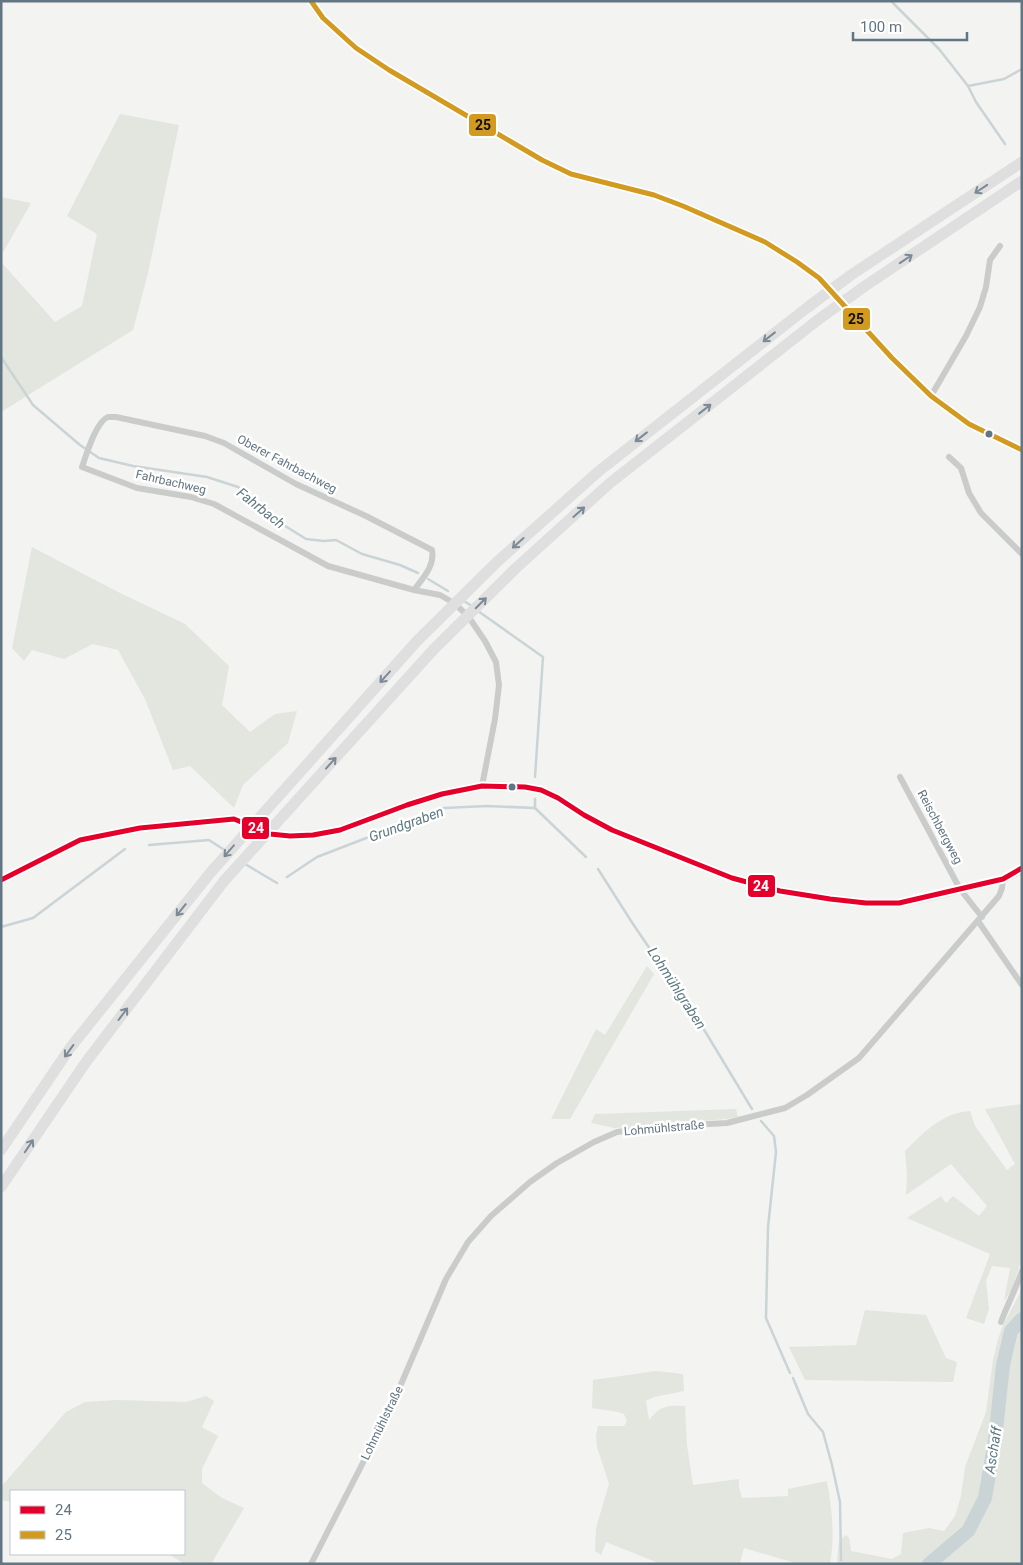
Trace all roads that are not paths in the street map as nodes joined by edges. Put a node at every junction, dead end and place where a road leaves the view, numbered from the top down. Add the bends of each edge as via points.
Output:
1 (311, 1) edge
2 (1022, 162) edge
3 (1022, 181) edge
4 (1000, 246) dead end
5 (931, 396) junction
6 (107, 417) joint
7 (1022, 450) edge
8 (948, 457) dead end
9 (1022, 554) edge
10 (414, 590) junction
11 (900, 777) dead end
12 (482, 786) junction
13 (1022, 868) edge
14 (1003, 878) junction
15 (1, 880) edge
16 (960, 889) junction
17 (980, 919) junction
18 (1022, 985) edge
19 (1, 1150) edge
20 (1, 1187) edge
21 (1022, 1271) edge
22 (1000, 1322) dead end
23 (311, 1564) edge

1 - 5 street via 322,18 356,48 542,160 571,174 654,195 683,206 765,242 797,262 819,278
2 -> 19 highway via 808,307 599,471 498,561 417,641 211,872 70,1048
20 -> 3 highway via 86,1062 224,881 434,649 516,568 610,484 819,319
4 - 5 street via 990,260 980,307
5 - 7 street via 969,424
6 - 10 street, Oberer Fahrbachweg via 205,436 224,443 296,484 432,550 431,565
6 - 10 street, Fahrbachweg via 100,424 82,467 137,488 209,502 328,566
8 - 9 street via 961,468 969,493 981,513
10 - 12 street, Fahrbachweg via 440,595 468,616 496,662 499,685
11 - 16 street, Reischbergweg
12 - 15 street via 442,794 340,830 313,835 270,834 234,819 140,828 80,840
12 - 16 street via 541,790 612,830 732,878 780,891 866,903 899,903
13 - 14 street
14 - 16 street
14 - 17 street, Lohmühlstraße via 999,896
16 - 17 street, Reischbergweg
17 - 18 street, Reischbergweg
17 - 23 street, Lohmühlstraße via 859,1058 807,1095 785,1108 727,1123 617,1132 557,1162 504,1204 468,1242 446,1279 390,1410
21 - 22 street

